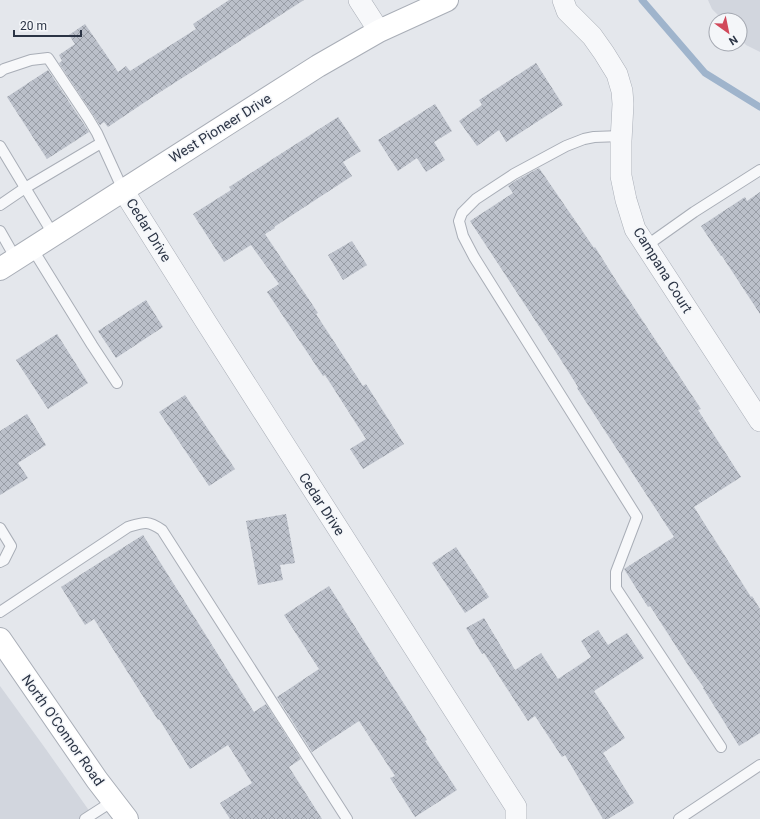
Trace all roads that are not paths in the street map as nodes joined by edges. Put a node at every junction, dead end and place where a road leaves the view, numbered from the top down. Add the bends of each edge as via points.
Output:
1 (359, 0) edge
2 (447, 0) edge
3 (563, 0) edge
4 (379, 31) junction
5 (0, 72) edge
6 (621, 136) junction
7 (101, 143) junction
8 (0, 146) edge
9 (760, 170) edge
10 (25, 188) junction
11 (123, 190) junction
12 (0, 205) edge
13 (0, 231) edge
14 (53, 234) junction
15 (646, 246) junction
16 (16, 258) edge
17 (117, 383) dead end
18 (760, 420) edge
19 (0, 528) edge
20 (0, 562) edge
21 (0, 612) edge
22 (0, 639) edge
23 (721, 747) dead end
24 (760, 765) edge
25 (113, 801) junction
26 (85, 819) edge
27 (127, 819) edge
28 (347, 819) edge
29 (516, 819) edge
30 (679, 819) edge

1 - 4 street
2 - 4 main road, West Pioneer Drive
3 - 6 street, Campana Court via 567,11 592,36 617,74 623,104
4 - 11 main road, West Pioneer Drive via 318,66
5 - 7 lane via 31,60 48,58 88,118
6 - 15 street, Campana Court via 621,176 626,200 636,229
6 - 23 lane via 594,137 566,146 514,174 476,199 462,213 459,221 463,236 474,257 637,517 616,572 616,588
7 - 10 lane
7 - 11 lane
8 - 10 lane
9 - 15 lane
10 - 12 lane
10 - 14 lane
11 - 14 main road, West Pioneer Drive
11 - 29 street, Cedar Drive via 516,807
13 - 16 lane
14 - 16 main road, West Pioneer Drive
15 - 18 street, Campana Court
16 - 17 lane via 88,338
19 - 20 lane via 11,546 4,560
21 - 28 lane via 128,527 152,523 162,530
22 - 25 main road, North O'Connor Road
24 - 30 lane
25 - 26 lane
25 - 27 main road, North O'Connor Road

